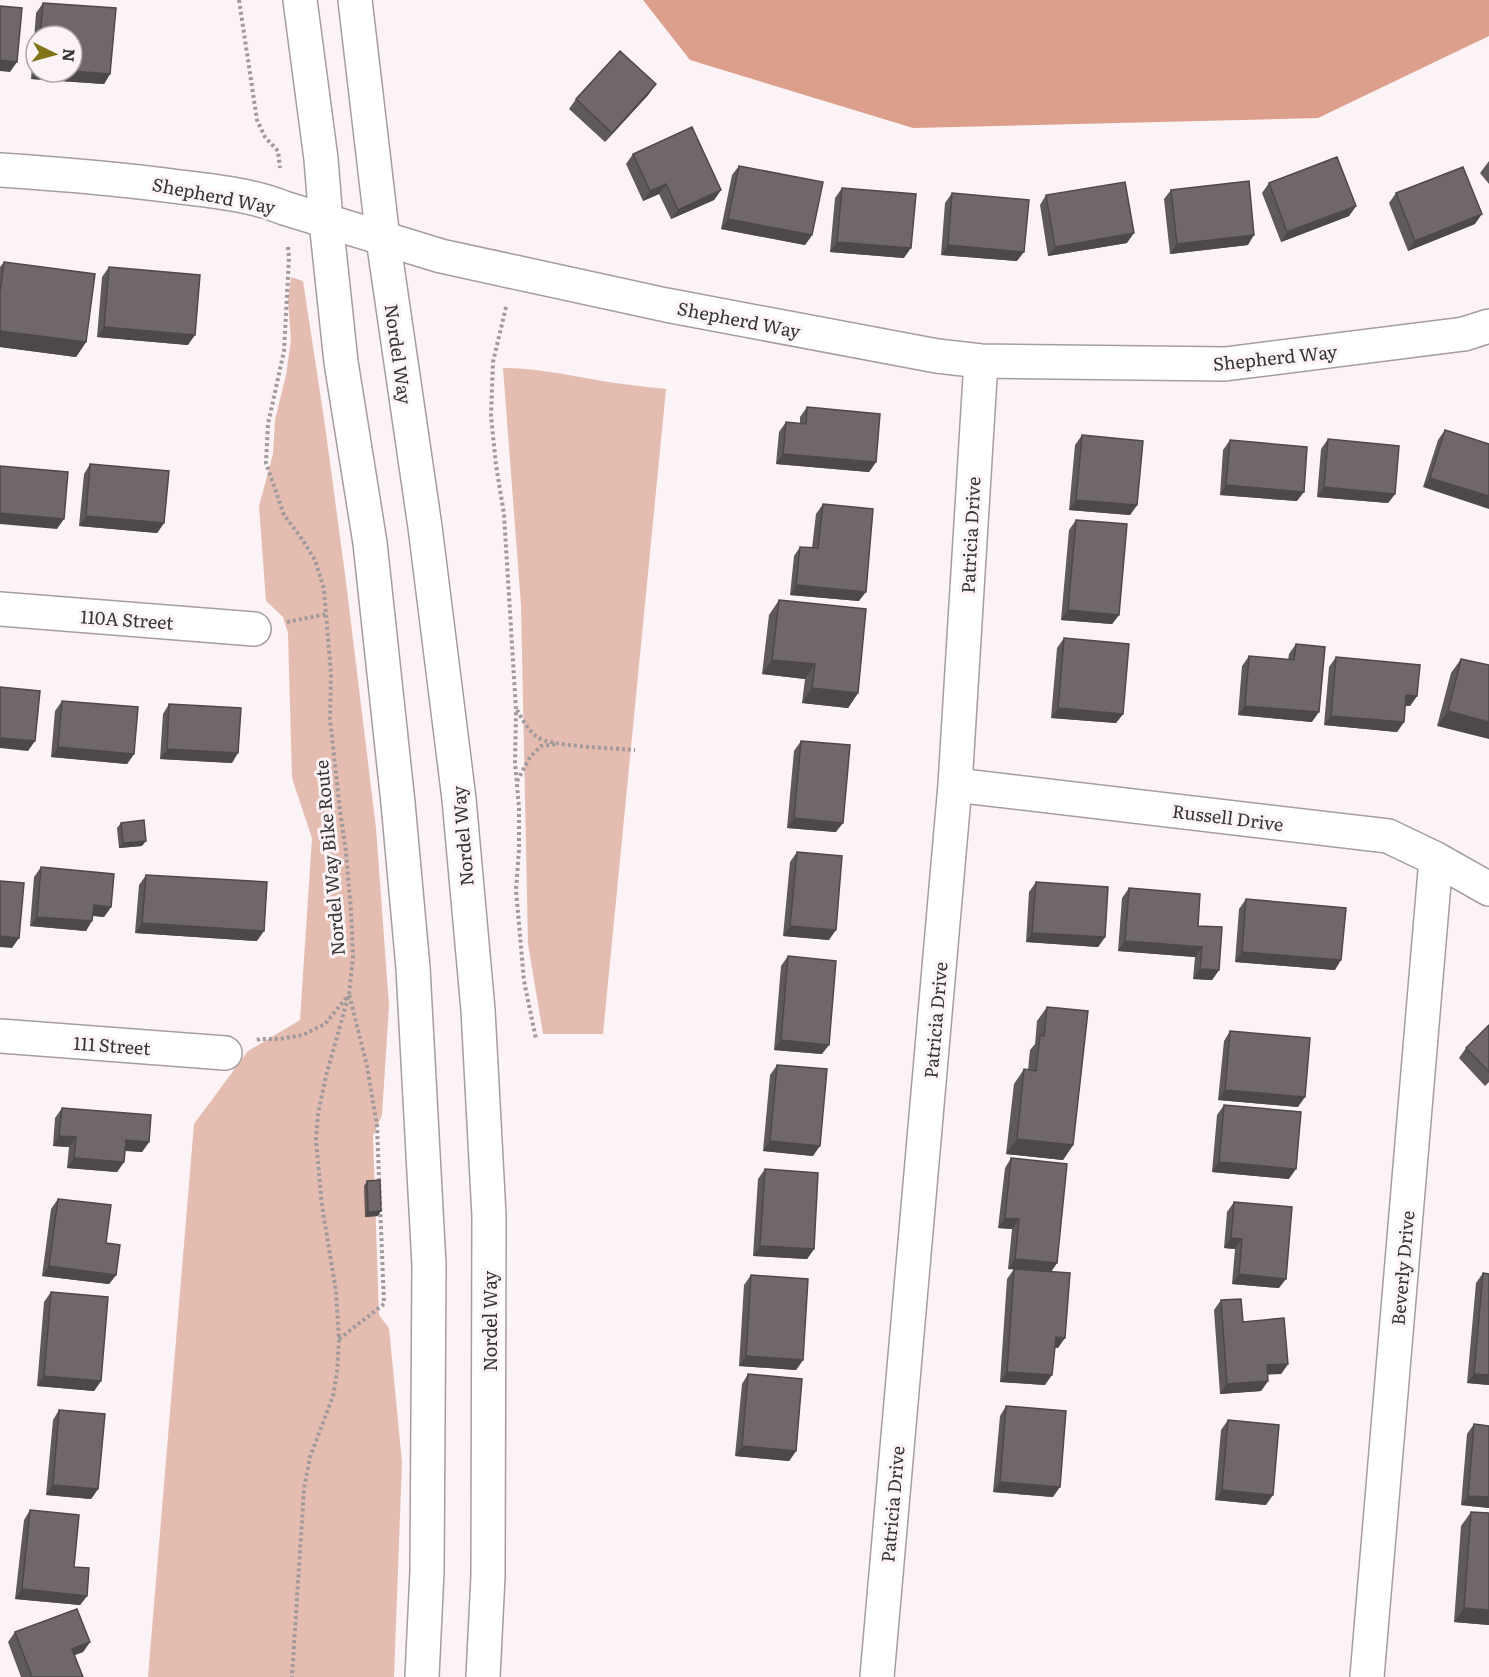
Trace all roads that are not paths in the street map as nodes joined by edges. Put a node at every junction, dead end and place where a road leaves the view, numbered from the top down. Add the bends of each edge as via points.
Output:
1 (300, 0) edge
2 (355, 0) edge
3 (0, 170) edge
4 (326, 221) junction
5 (383, 239) junction
6 (1489, 326) edge
7 (981, 361) junction
8 (0, 609) edge
9 (254, 628) dead end
10 (956, 785) junction
11 (1436, 859) junction
12 (1489, 889) edge
13 (0, 1036) edge
14 (225, 1053) road end
15 (422, 1677) edge
16 (483, 1677) edge
17 (877, 1677) edge
18 (1368, 1677) edge

1 - 4 street
2 - 5 street, Nordel Way
3 - 4 street, Shepherd Way via 203,190 270,202
4 - 5 street, Shepherd Way
4 - 15 street via 341,362 370,543 413,968 429,1276 427,1571
5 - 7 street, Shepherd Way via 441,256 666,305
5 - 16 street, Nordel Way via 459,799 478,1010 489,1216 489,1554
6 - 7 street, Shepherd Way via 1464,334 1225,364
7 - 10 street, Patricia Drive
8 - 9 street, 110A Street
10 - 11 street, Russell Drive via 1388,836
10 - 17 street, Patricia Drive
11 - 12 street, Russell Drive
11 - 18 street, Beverly Drive
13 - 14 street, 111 Street

